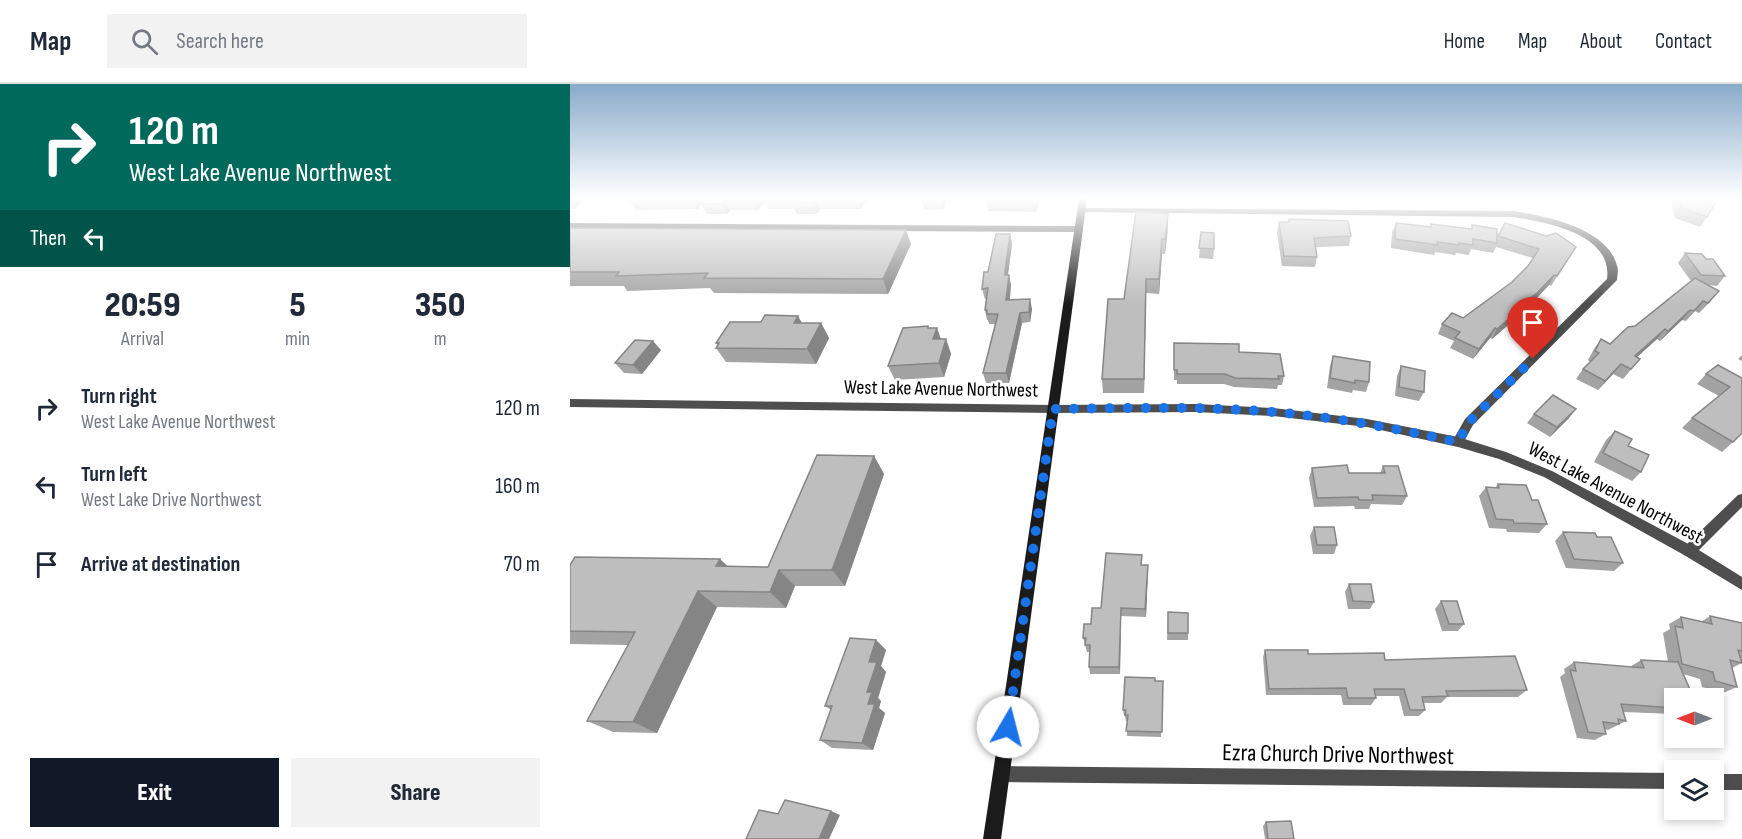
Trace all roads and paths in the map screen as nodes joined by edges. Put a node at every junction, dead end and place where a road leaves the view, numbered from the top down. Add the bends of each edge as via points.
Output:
1 (1077, 234) edge
2 (1582, 234) edge
3 (570, 403) edge
4 (1053, 409) junction
5 (1458, 442) junction
6 (1742, 499) edge
7 (1689, 551) junction
8 (1742, 584) edge
9 (1001, 774) junction
10 (1664, 781) edge
11 (1724, 782) edge
12 (1742, 782) edge
13 (992, 839) edge

1 - 4 main road
2 - 5 street via 1605,252 1613,266 1612,280 1469,422
3 - 4 street, West Lake Avenue Northwest
4 - 5 street, West Lake Avenue Northwest via 1273,412 1367,423
4 - 9 main road
5 - 7 street, West Lake Avenue Northwest via 1548,474
6 - 7 street
7 - 8 street, West Lake Avenue Northwest
9 - 10 street, Ezra Church Drive Northwest
9 - 13 main road
11 - 12 street

